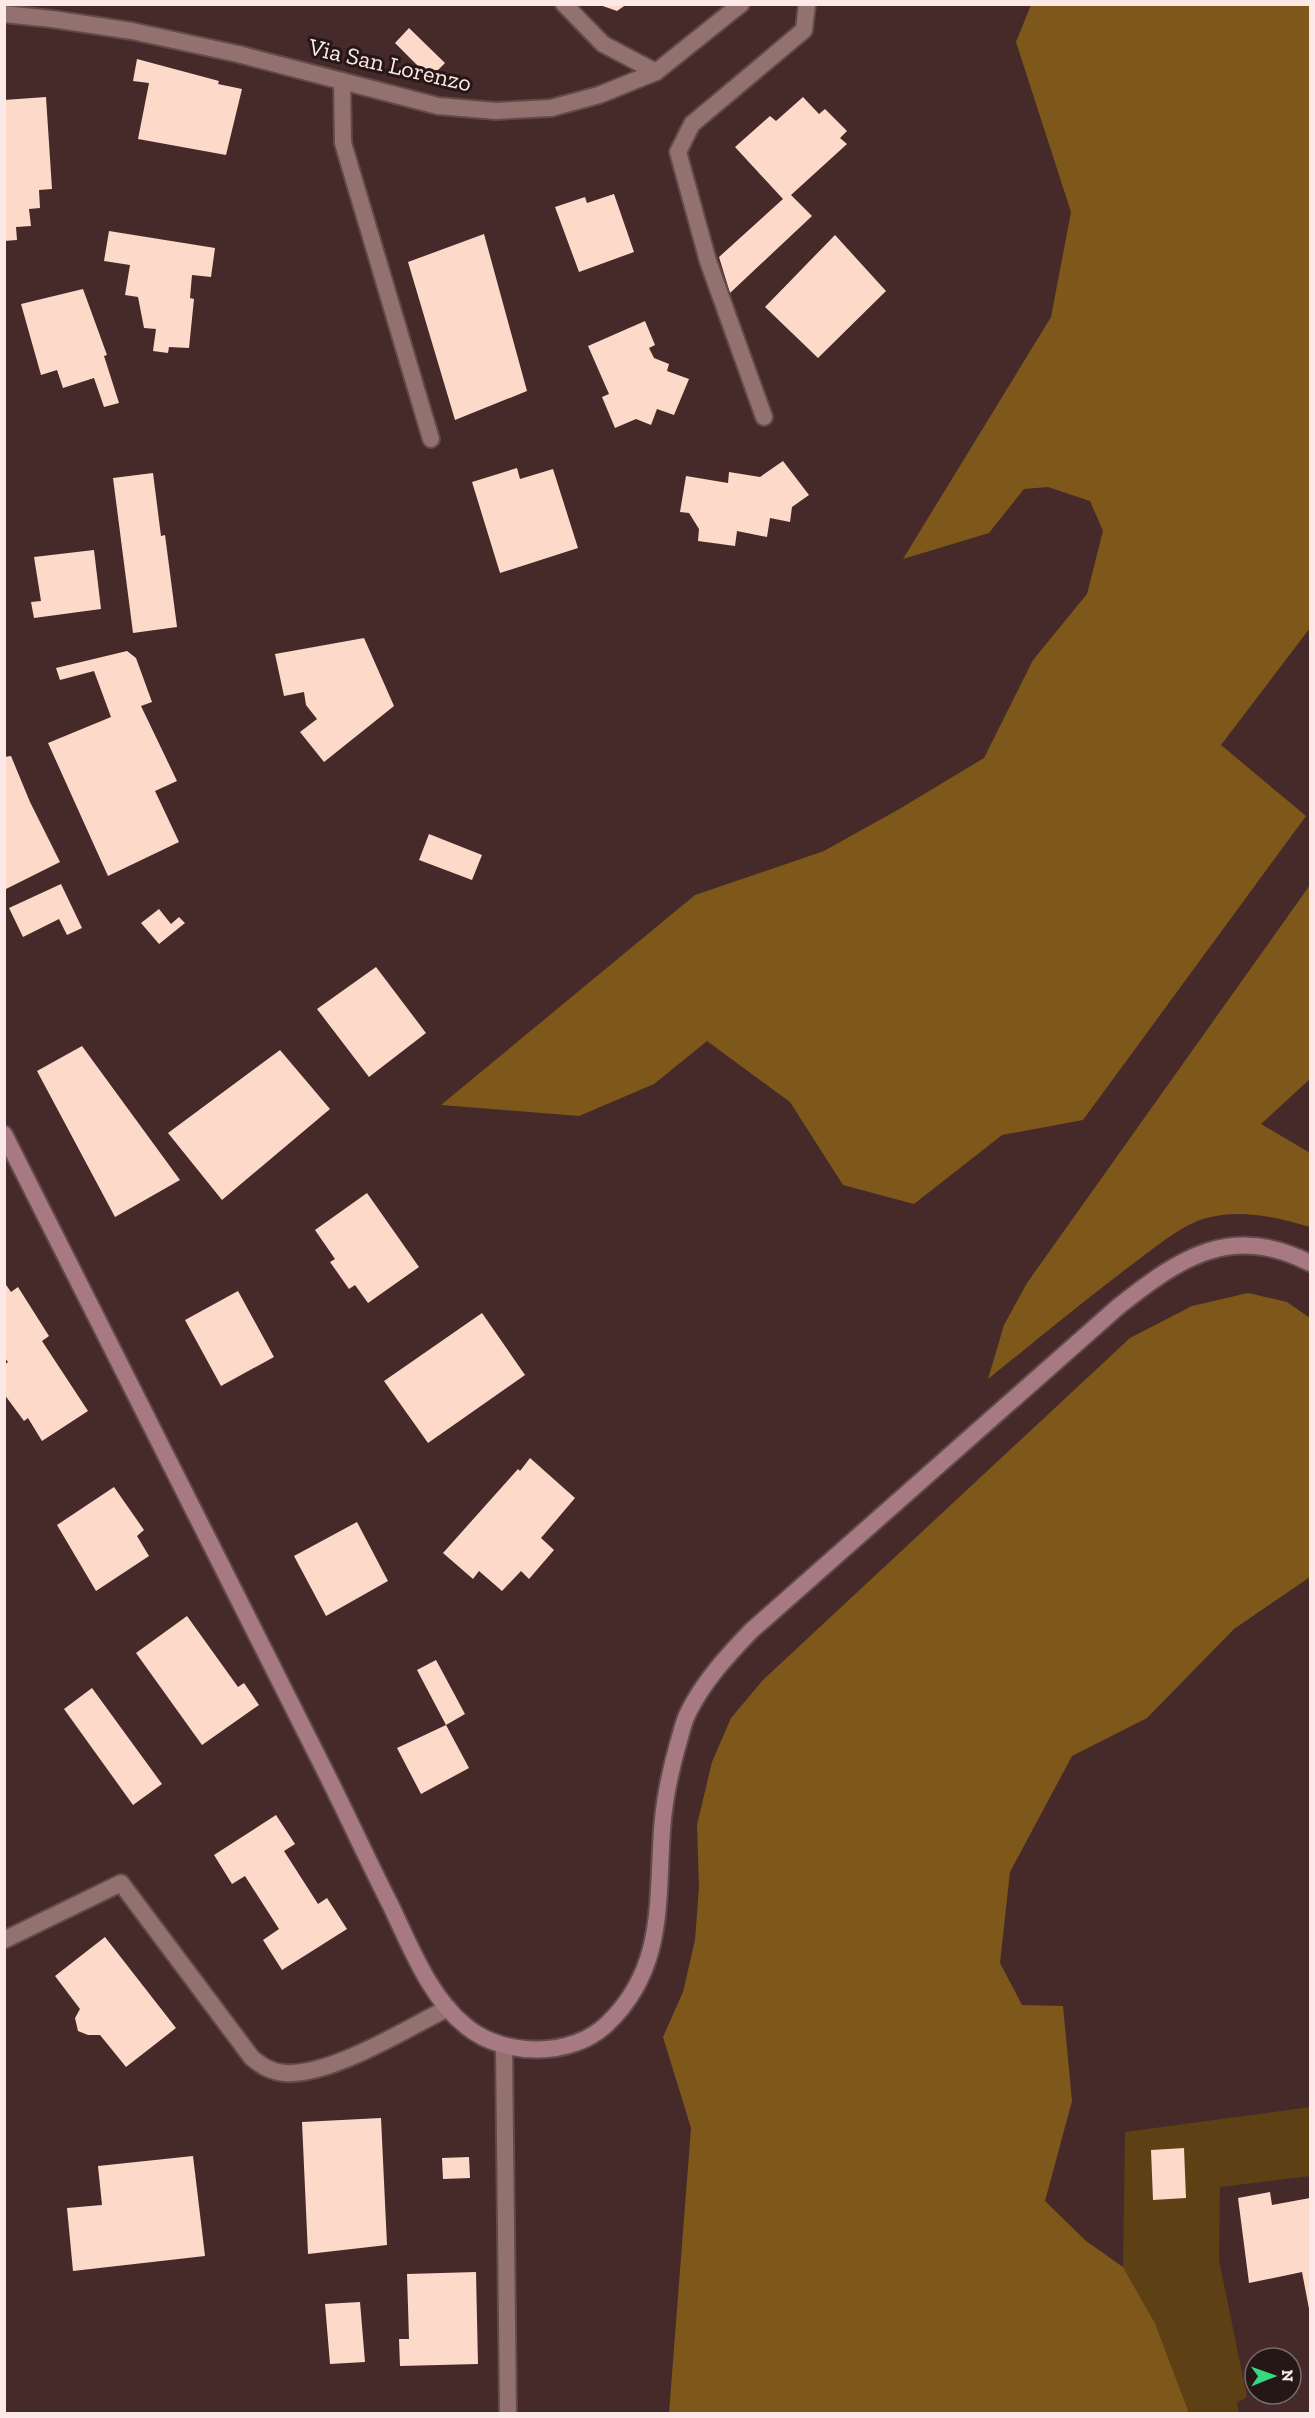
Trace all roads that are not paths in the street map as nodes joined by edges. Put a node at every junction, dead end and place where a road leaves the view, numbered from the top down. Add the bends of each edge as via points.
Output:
1 (564, 4) edge
2 (741, 4) edge
3 (807, 4) edge
4 (4, 14) edge
5 (656, 72) junction
6 (342, 81) junction
7 (764, 417) dead end
8 (431, 439) dead end
9 (4, 1134) edge
10 (1311, 1263) edge
11 (4, 1940) edge
12 (448, 2008) junction
13 (504, 2047) junction
14 (508, 2414) edge

1 - 5 street via 603,44
2 - 5 street, Via San Lorenzo
3 - 7 street via 804,30 692,124 678,152 708,261
4 - 6 street, Via San Lorenzo via 132,32
5 - 6 street, Via San Lorenzo via 599,95 551,108 496,111 438,106
6 - 8 street via 343,143
9 - 12 main road via 424,1974
10 - 13 main road via 1275,1249 1227,1246 1203,1253 1150,1281 751,1631 716,1668 687,1714 669,1781 662,1827 659,1910 652,1948 633,1994 605,2027 572,2045 540,2049
11 - 12 street via 121,1883 252,2058 265,2068 285,2073 310,2071 354,2055
12 - 13 main road via 468,2029
13 - 14 street

